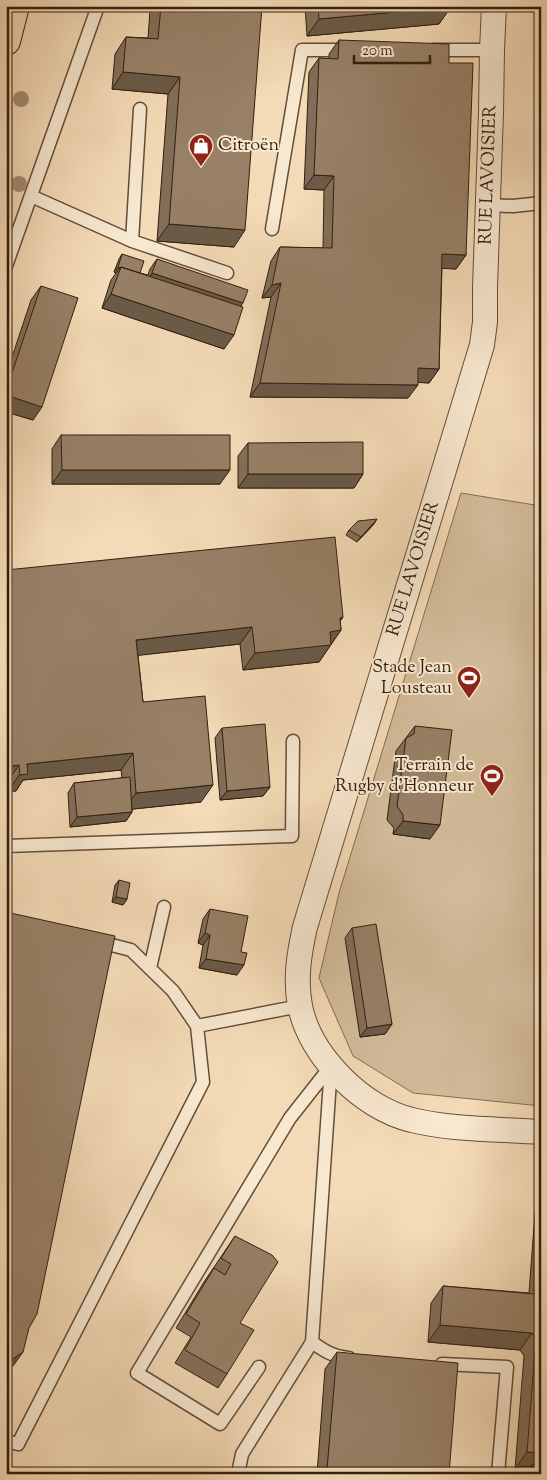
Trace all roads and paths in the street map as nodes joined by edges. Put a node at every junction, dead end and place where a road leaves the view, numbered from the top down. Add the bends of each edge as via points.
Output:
1 (15, 6) edge
2 (98, 6) edge
3 (494, 6) edge
4 (6, 41) edge
5 (359, 50) edge
6 (416, 50) edge
7 (492, 50) junction
8 (140, 109) dead end
9 (32, 196) junction
10 (541, 203) edge
11 (488, 204) junction
12 (272, 229) dead end
13 (132, 241) junction
14 (6, 266) edge
15 (227, 273) dead end
16 (293, 741) dead end
17 (6, 846) edge
18 (164, 907) dead end
19 (83, 938) edge
20 (150, 968) junction
21 (300, 1006) junction
22 (196, 1026) junction
23 (331, 1066) junction
24 (541, 1132) edge
25 (312, 1342) junction
26 (358, 1359) edge
27 (428, 1363) edge
28 (259, 1367) dead end
29 (6, 1441) edge
30 (238, 1474) edge
31 (498, 1474) edge

1 - 4 main road
2 - 9 lane
3 - 7 street, RUE LAVOISIER
5 - 12 lane via 302,50
6 - 7 lane
7 - 11 street, RUE LAVOISIER
8 - 13 lane
9 - 13 lane
9 - 14 lane
10 - 11 lane
11 - 21 street, RUE LAVOISIER via 482,345 305,927 297,978
13 - 15 lane
16 - 17 lane via 292,836
18 - 20 lane
19 - 20 lane via 131,950
20 - 22 lane via 173,991
21 - 22 lane
21 - 23 street, RUE LAVOISIER via 314,1042
22 - 29 lane via 203,1082 18,1444
23 - 24 street, RUE LAVOISIER via 360,1093 396,1115 427,1123
23 - 25 lane
23 - 28 lane via 290,1118 137,1372 220,1424
25 - 26 lane via 338,1358
25 - 30 lane via 242,1454
27 - 31 lane via 507,1367

